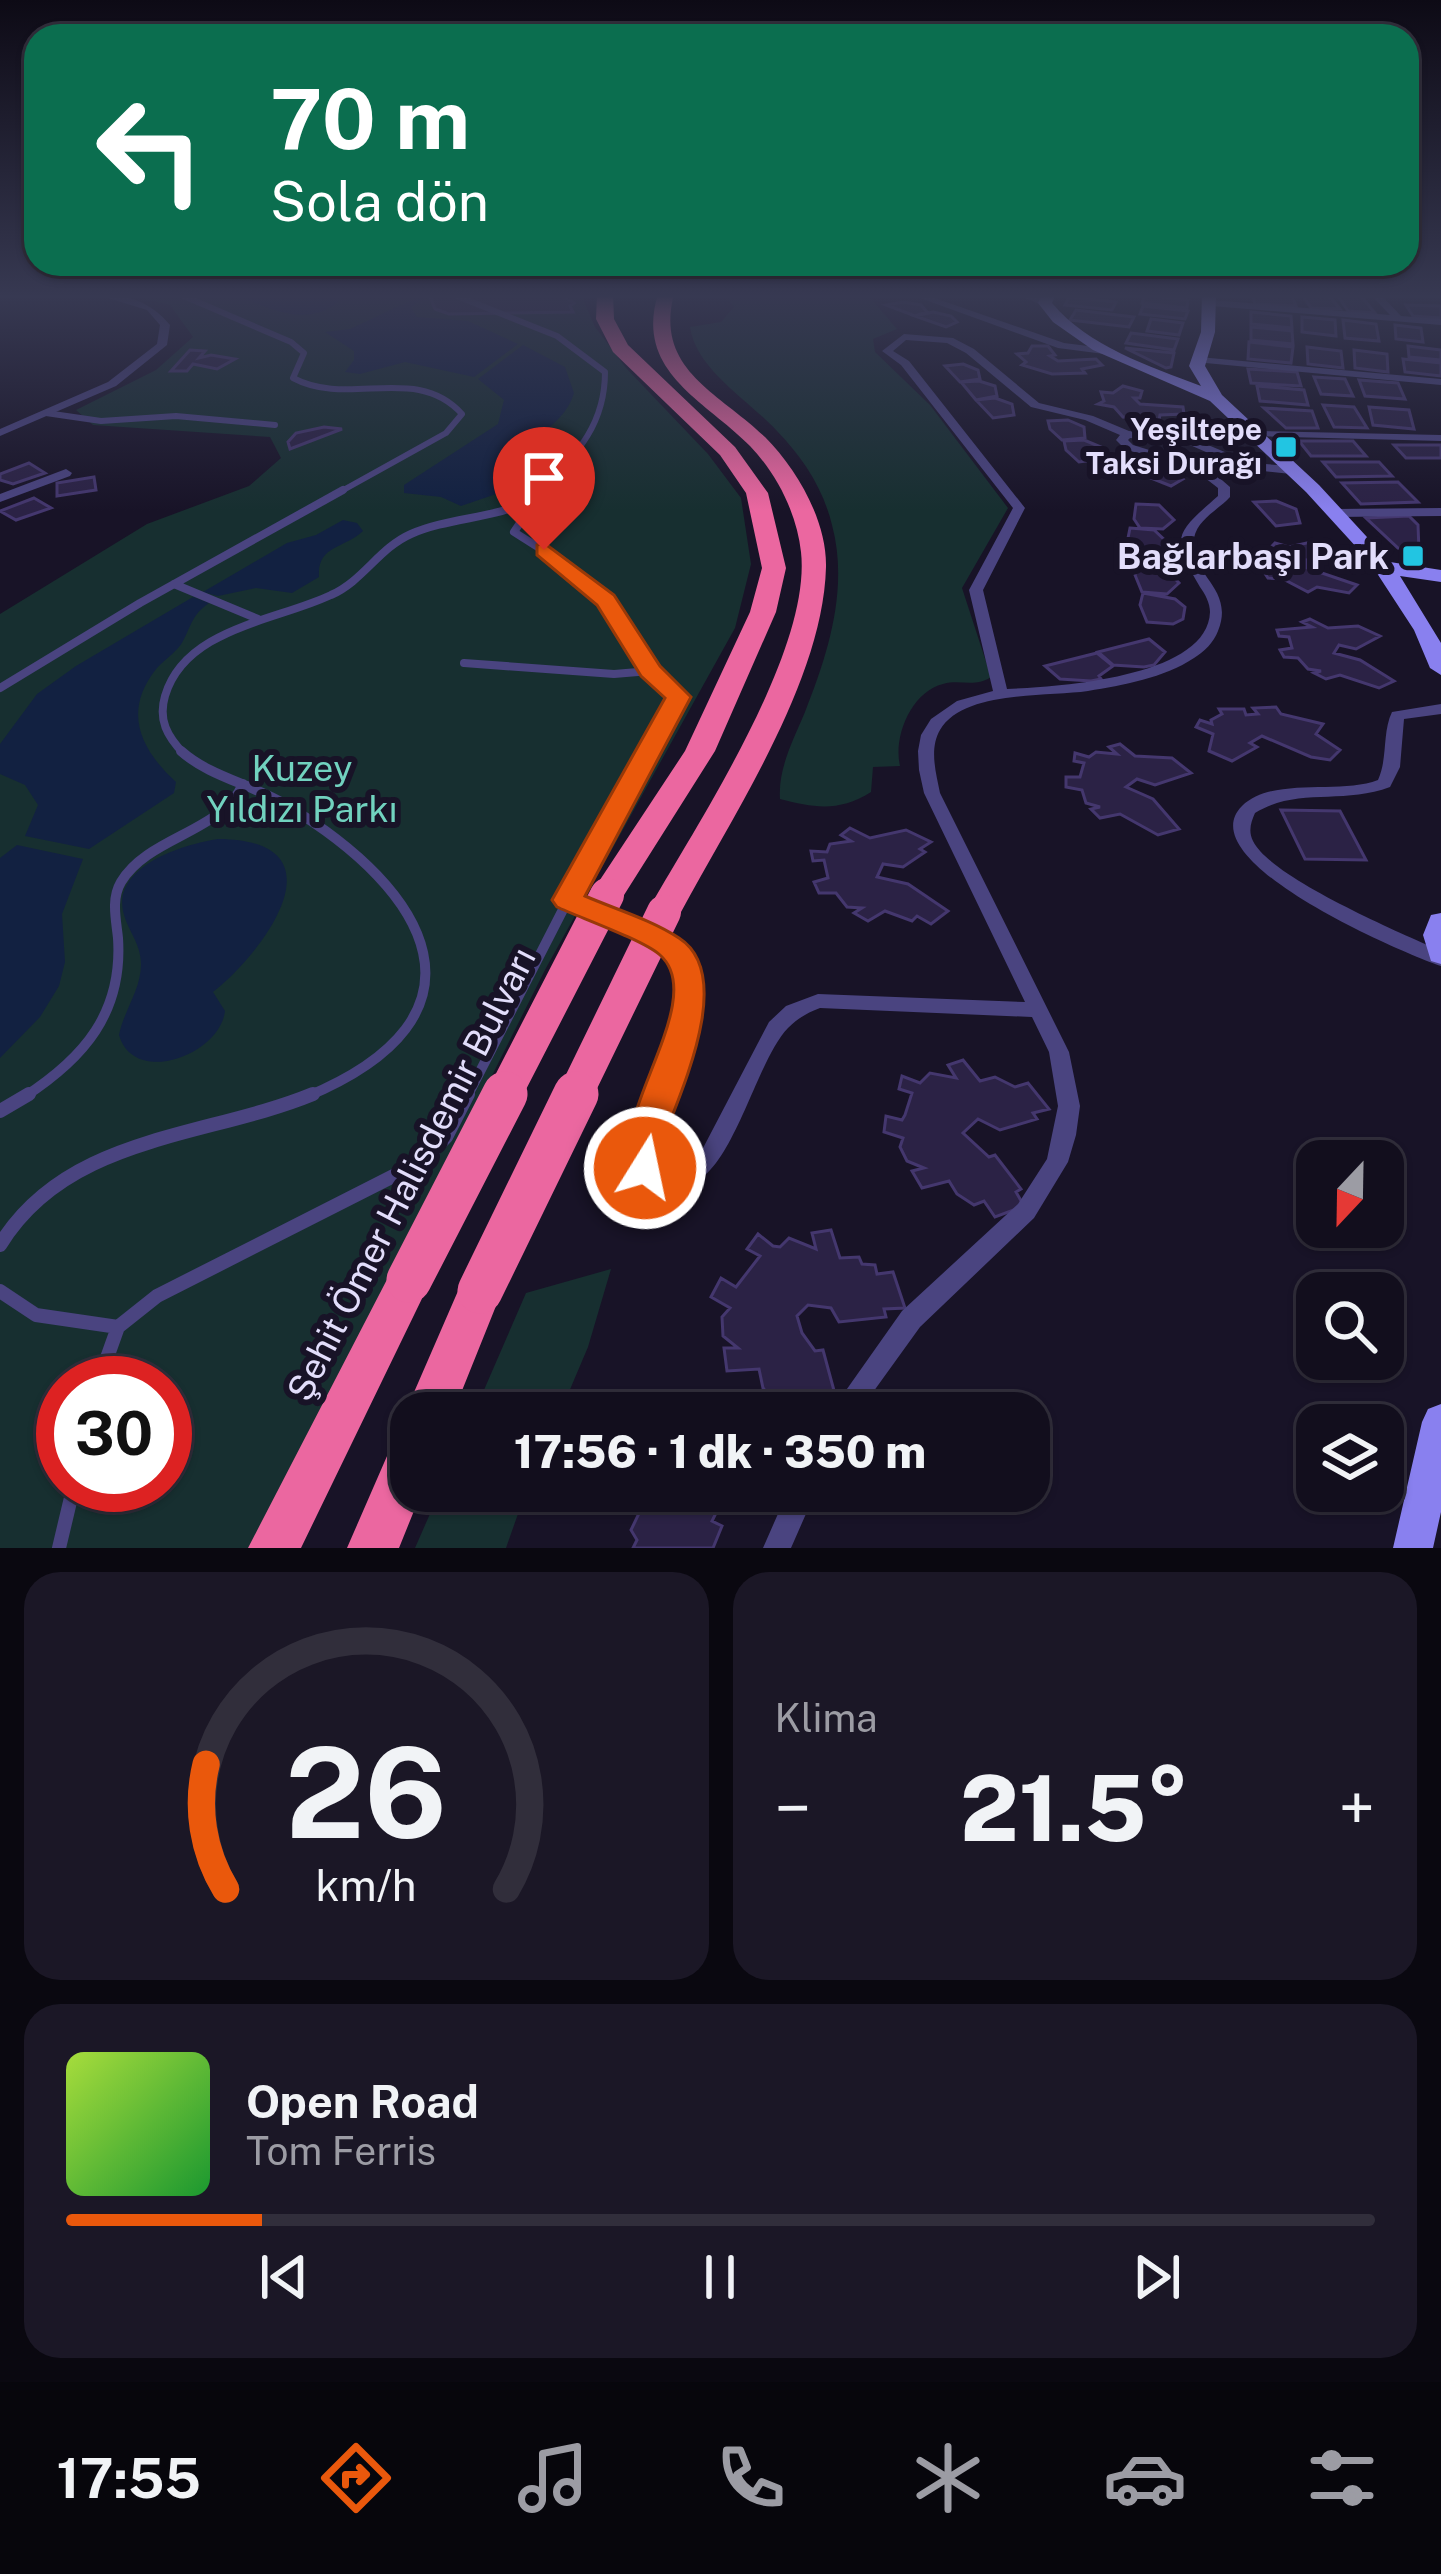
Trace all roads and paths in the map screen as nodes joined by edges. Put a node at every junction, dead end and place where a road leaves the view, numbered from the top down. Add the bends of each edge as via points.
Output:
1 (135, 366) edge
2 (298, 366) edge
3 (598, 366) edge
4 (640, 366) edge
5 (679, 366) edge
6 (908, 366) edge
7 (988, 366) edge
8 (1144, 366) edge
9 (1197, 366) edge
10 (1268, 366) edge
11 (1441, 382) edge
12 (1216, 398) junction
13 (46, 413) junction
14 (275, 425) dead end
15 (0, 433) edge
16 (1126, 434) junction
17 (1255, 434) junction
18 (1441, 438) edge
19 (1291, 470) junction
20 (66, 472) dead end
21 (544, 493) junction
22 (0, 498) edge
23 (1441, 512) edge
24 (1333, 513) junction
25 (1382, 567) junction
26 (1441, 576) edge
27 (174, 584) junction
28 (257, 619) junction
29 (464, 664) dead end
30 (1441, 668) edge
31 (650, 671) junction
32 (0, 688) edge
33 (1001, 694) junction
34 (1441, 709) edge
35 (243, 784) junction
36 (568, 900) junction
37 (1441, 922) edge
38 (1441, 957) edge
39 (1040, 1010) junction
40 (0, 1112) edge
41 (0, 1245) edge
42 (0, 1292) edge
43 (118, 1327) junction
44 (108, 1356) edge
45 (438, 1392) edge
46 (858, 1392) edge
47 (1441, 1422) edge
48 (390, 1509) edge
49 (68, 1512) edge
50 (793, 1512) edge
51 (59, 1548) edge
52 (274, 1548) edge
53 (374, 1548) edge
54 (777, 1548) edge
55 (1413, 1548) edge

1 - 13 street
2 - 27 lane via 292,378 300,385 425,391 462,414 446,433
3 - 21 lane via 604,411
4 - 52 highway, Şehit Ömer Halisdemir Bulvarı, bridge via 728,451 757,493 774,568 763,612 700,751 608,896
5 - 45 highway, bridge via 758,442 809,530 815,566 807,624
6 - 33 street via 1019,508 976,590
7 - 16 street via 1035,405
8 - 12 street
9 - 12 street
10 - 11 street
12 - 17 street
13 - 14 lane via 101,422 176,416
13 - 15 street
16 - 19 street via 1175,436 1249,466
16 - 33 street via 1121,440 1129,447 1204,471 1224,487 1187,540 1216,604 1210,635 1177,663 1076,692
17 - 18 street
17 - 19 street
19 - 24 street
20 - 22 street
21 - 28 lane via 486,520 400,539 335,594
21 - 31 lane via 514,532 606,600
23 - 24 street
24 - 25 street
25 - 26 street
25 - 30 street via 1420,620
27 - 28 lane
27 - 32 lane
28 - 35 lane via 176,673 160,716 188,758
29 - 31 lane
31 - 36 lane via 678,697 676,707
33 - 39 street via 962,702 938,718 928,779
34 - 38 street via 1398,716 1384,784 1277,795 1248,810 1241,827 1247,847 1273,872
35 - 40 lane via 235,802 123,878 114,901 120,979 109,1014 92,1045 58,1078
35 - 41 lane via 322,827 401,907 429,970 415,1013 382,1060 319,1090 105,1155 61,1181
36 - 39 street via 672,948 687,973 688,1021 642,1148 645,1168 665,1179 685,1179 711,1161 776,1027 793,1011 818,1001
36 - 43 lane via 446,1137 423,1161 157,1296
37 - 38 street
39 - 46 street via 1066,1079 1057,1162 1027,1211 911,1319
42 - 43 lane via 36,1315
43 - 44 lane
47 - 55 street
48 - 53 highway
49 - 51 lane
50 - 54 street

